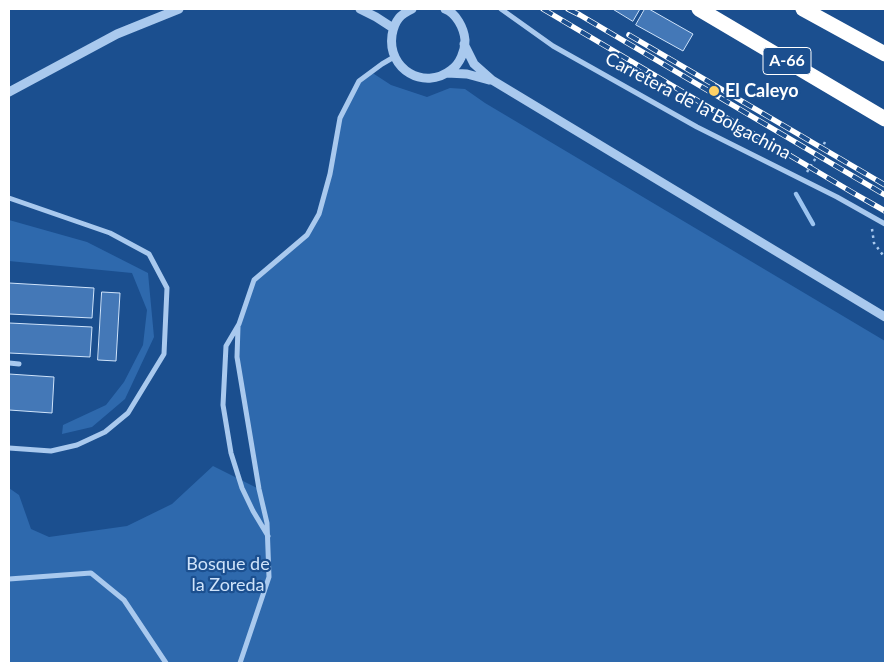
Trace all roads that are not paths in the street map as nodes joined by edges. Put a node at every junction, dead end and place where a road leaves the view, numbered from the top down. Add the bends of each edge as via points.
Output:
1 (179, 9) edge
2 (360, 9) edge
3 (411, 9) edge
4 (444, 9) edge
5 (501, 9) edge
6 (699, 9) edge
7 (803, 9) edge
8 (393, 28) junction
9 (464, 44) junction
10 (885, 54) edge
11 (394, 57) junction
12 (447, 74) junction
13 (492, 80) junction
14 (9, 92) edge
15 (885, 119) edge
16 (9, 198) edge
17 (885, 224) edge
18 (885, 317) edge
19 (238, 324) junction
20 (9, 363) edge
21 (19, 364) dead end
22 (9, 448) edge
23 (268, 536) junction
24 (9, 580) edge
25 (166, 663) edge
26 (240, 663) edge

1 - 14 street via 117,34
2 - 8 street
3 - 8 street
4 - 9 street via 460,22
5 - 17 street, Carretera de la Bolgachina via 570,56 697,127
6 - 15 highway, A-66
7 - 10 highway
8 - 11 street via 391,43
9 - 12 street via 460,61
9 - 13 street via 474,64
11 - 12 street via 405,71 416,77 430,79
11 - 19 street via 359,81 340,118 319,214 307,235 254,280
12 - 13 street via 467,74
13 - 18 street
16 - 22 street via 110,233 149,254 167,288 164,354 128,413 106,432 77,445 51,451
19 - 23 street via 237,357
19 - 23 street via 226,346 224,405 231,453 242,488
20 - 21 street
23 - 26 street via 269,577
24 - 25 street via 91,573 124,600

